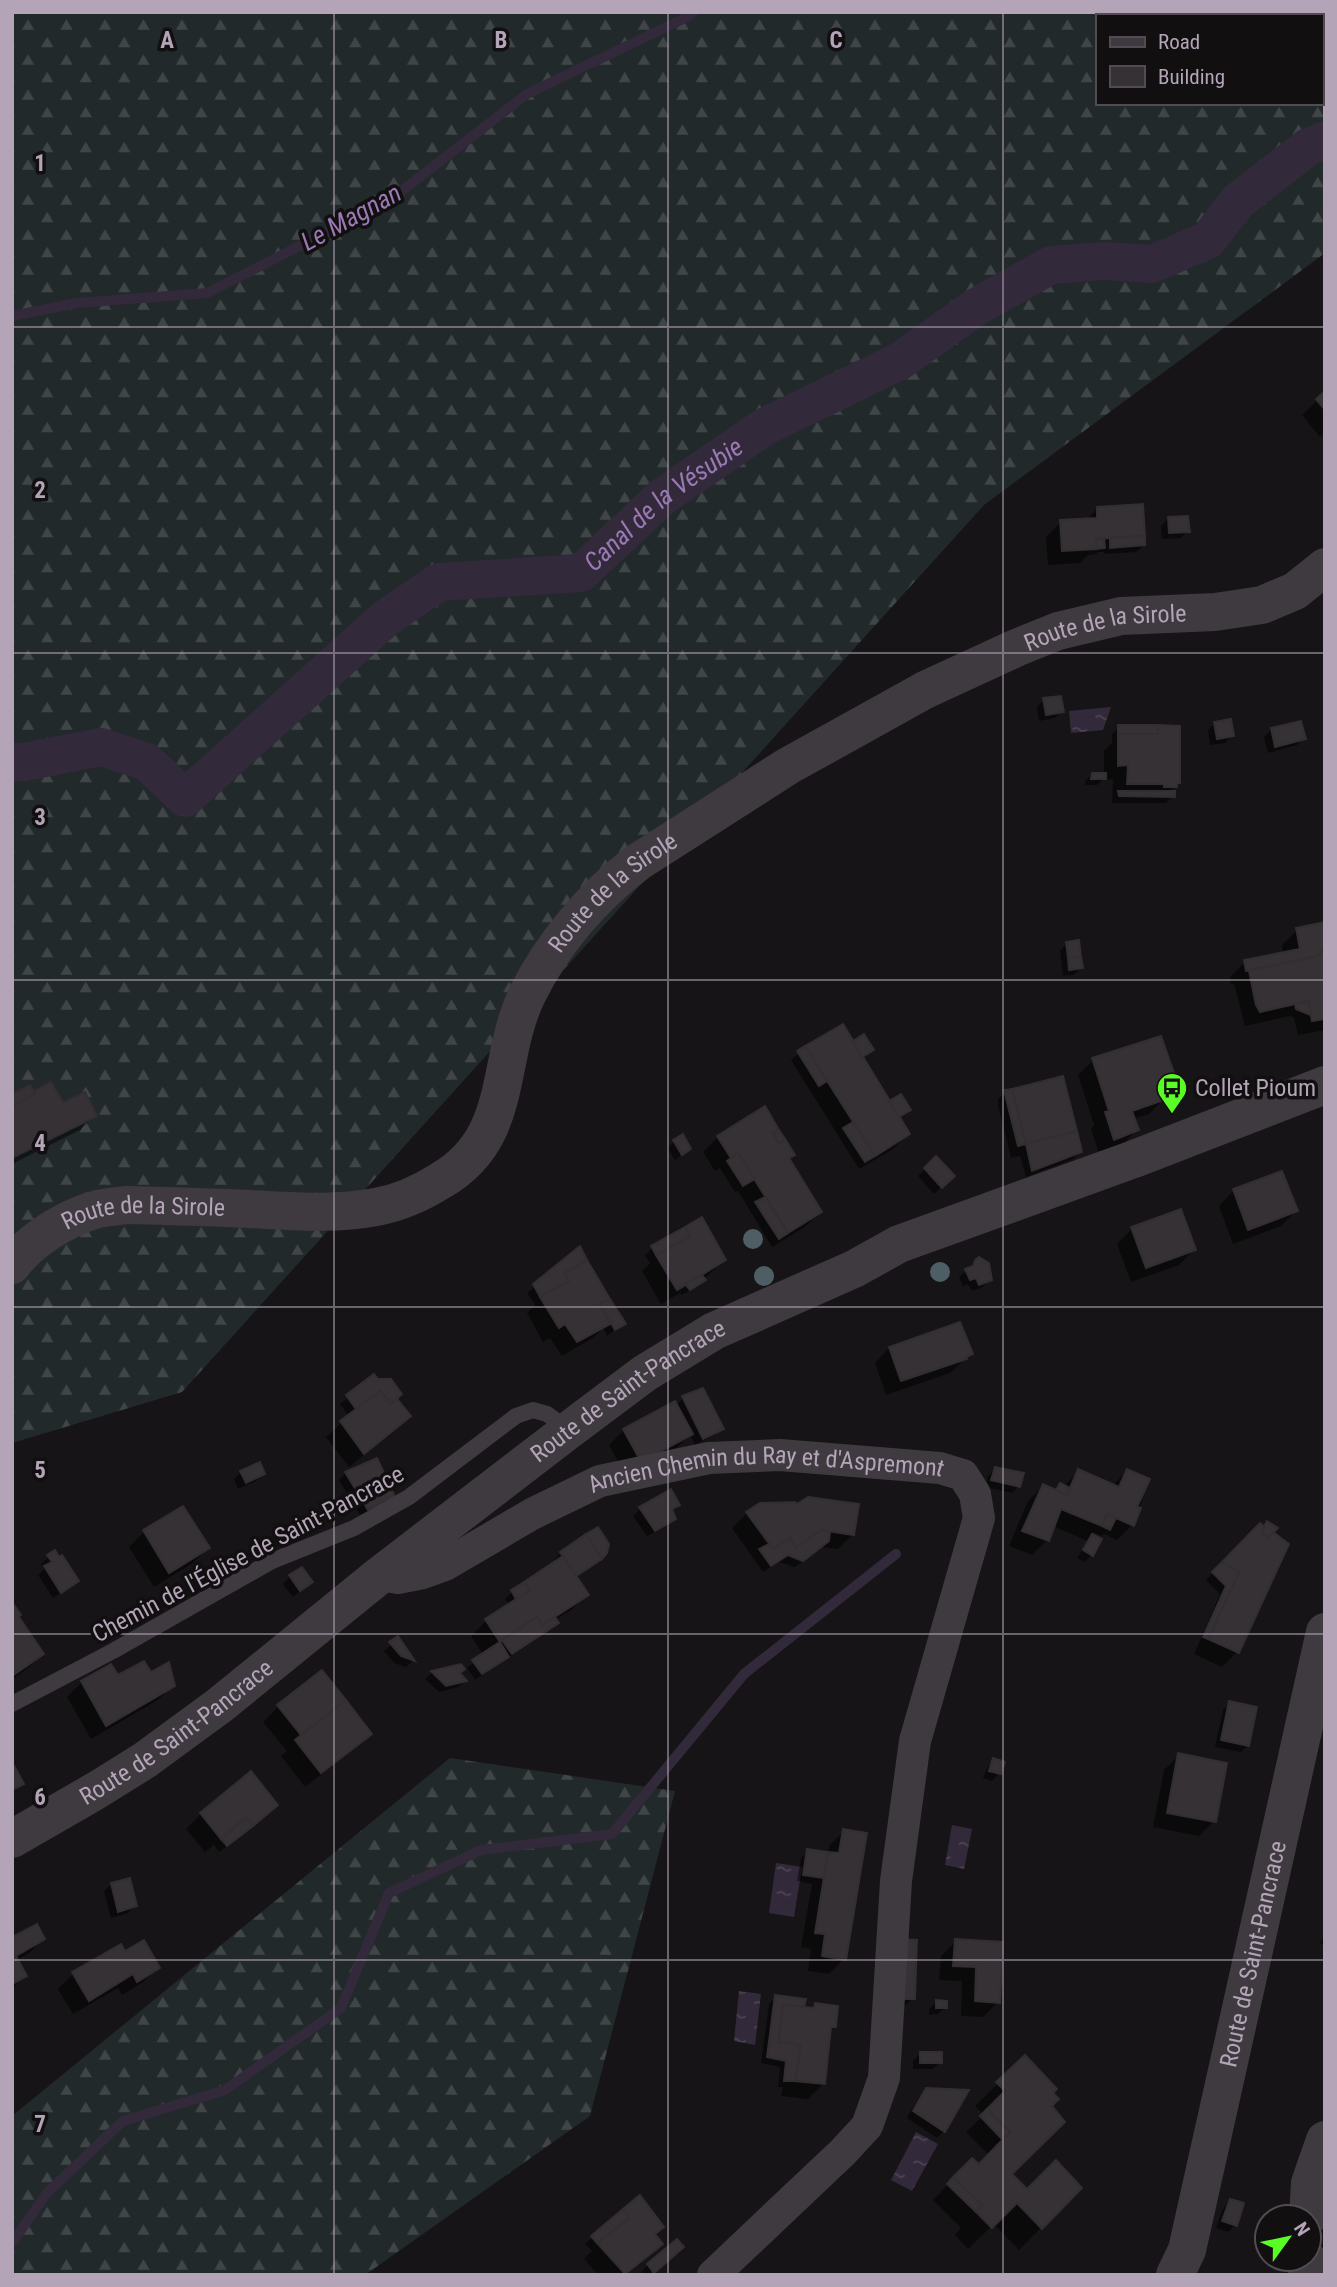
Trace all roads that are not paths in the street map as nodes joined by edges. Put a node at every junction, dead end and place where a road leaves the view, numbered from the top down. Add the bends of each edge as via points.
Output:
1 (1325, 567) edge
2 (1325, 1084) edge
3 (12, 1265) edge
4 (569, 1430) junction
5 (380, 1576) junction
6 (1325, 1632) edge
7 (12, 1704) edge
8 (12, 1839) edge
9 (1325, 2140) edge
10 (1309, 2203) edge
11 (713, 2275) edge
12 (1175, 2275) edge

1 - 3 street, Route de la Sirole via 1295,591 1262,605 1121,616 1058,631 1016,648 925,690 789,766 638,862 585,911 551,953 527,996 485,1139 451,1175 427,1189 379,1206 327,1213 127,1205 95,1210 39,1239
2 - 4 street, Route de Saint-Pancrace via 899,1244 714,1331 645,1373
4 - 5 street, Route de Saint-Pancrace
4 - 7 lane, Chemin de l'Église de Saint-Pancrace via 533,1410 516,1416 410,1497 354,1528 272,1561
5 - 8 street, Route de Saint-Pancrace via 145,1760
5 - 11 street, Ancien Chemin du Ray et d'Aspremont via 398,1578 445,1565 600,1481 709,1458 780,1455 940,1468 963,1475 975,1494 979,1518 915,1741 896,1881 884,2078 878,2098 867,2126 843,2152
6 - 12 street, Route de Saint-Pancrace via 1187,2250
9 - 10 street via 1310,2183

